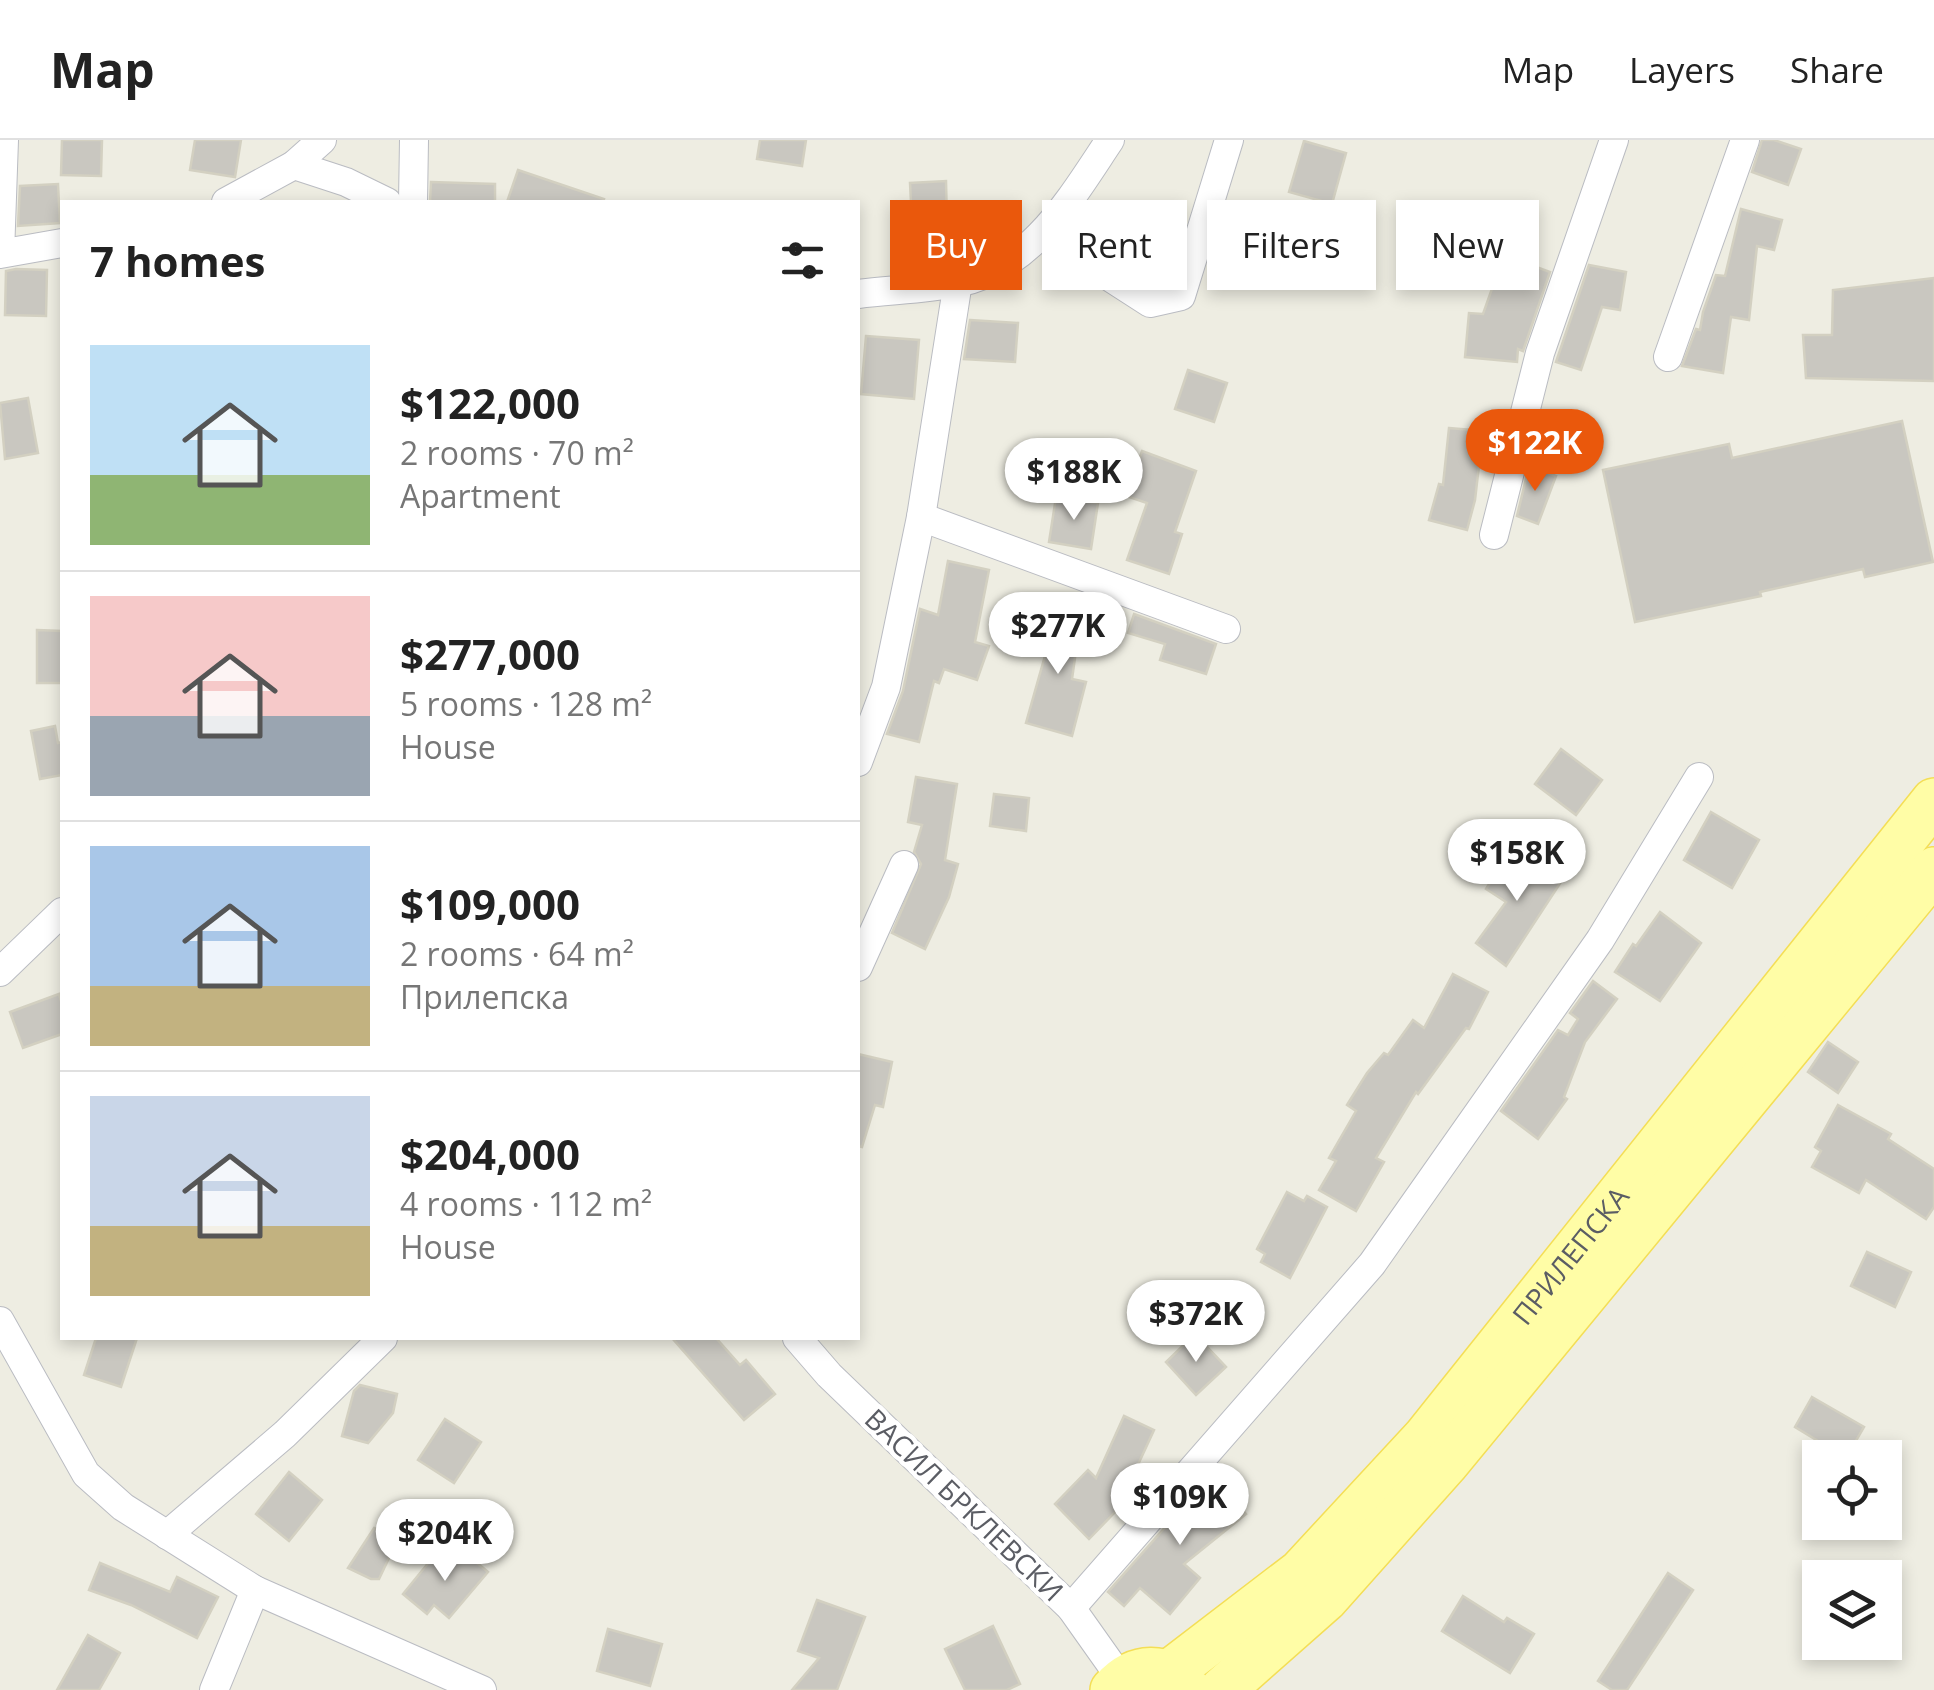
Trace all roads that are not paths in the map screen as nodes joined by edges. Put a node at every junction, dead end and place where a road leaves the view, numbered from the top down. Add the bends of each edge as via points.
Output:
1 (4, 140) edge
2 (322, 140) edge
3 (414, 140) edge
4 (1110, 140) edge
5 (1229, 140) edge
6 (1614, 140) edge
7 (1745, 140) edge
8 (294, 165) junction
9 (230, 200) edge
10 (383, 200) edge
11 (413, 200) edge
12 (1067, 200) edge
13 (1042, 235) edge
14 (60, 243) edge
15 (1022, 251) edge
16 (1187, 276) edge
17 (891, 290) edge
18 (957, 290) edge
19 (1130, 290) edge
20 (1183, 290) edge
21 (860, 294) edge
22 (1668, 357) dead end
23 (921, 517) junction
24 (1494, 535) dead end
25 (1226, 629) dead end
26 (860, 757) edge
27 (1699, 778) dead end
28 (1934, 801) edge
29 (904, 865) dead end
30 (1934, 870) edge
31 (60, 914) edge
32 (860, 963) edge
33 (0, 972) edge
34 (0, 1321) edge
35 (380, 1340) edge
36 (799, 1340) edge
37 (167, 1535) junction
38 (254, 1590) junction
39 (1071, 1608) junction
40 (1178, 1682) edge
41 (1118, 1685) edge
42 (214, 1690) edge
43 (482, 1690) edge
44 (1222, 1690) edge

1 - 14 street via 0,254
2 - 8 street
3 - 11 street
4 - 12 street
5 - 16 street
6 - 24 street via 1540,353
7 - 22 street
8 - 9 street
8 - 10 street
13 - 15 street
17 - 21 street
18 - 23 street
19 - 20 street via 1150,303
23 - 25 street
23 - 26 street via 886,686
27 - 39 street via 1600,940 1372,1264
28 - 40 main road, ПРИЛЕПСКА via 1426,1438 1301,1572
29 - 32 street
30 - 44 main road, ПРИЛЕПСКА via 1448,1462 1325,1599
31 - 33 street
34 - 37 street via 86,1474
35 - 37 street via 285,1434
36 - 39 street, ВАСИЛ БРКЛЕВСКИ
37 - 38 street
38 - 42 street
38 - 43 street
39 - 41 street, ВАСИЛ БРКЛЕВСКИ
40 - 41 main road via 1144,1670

